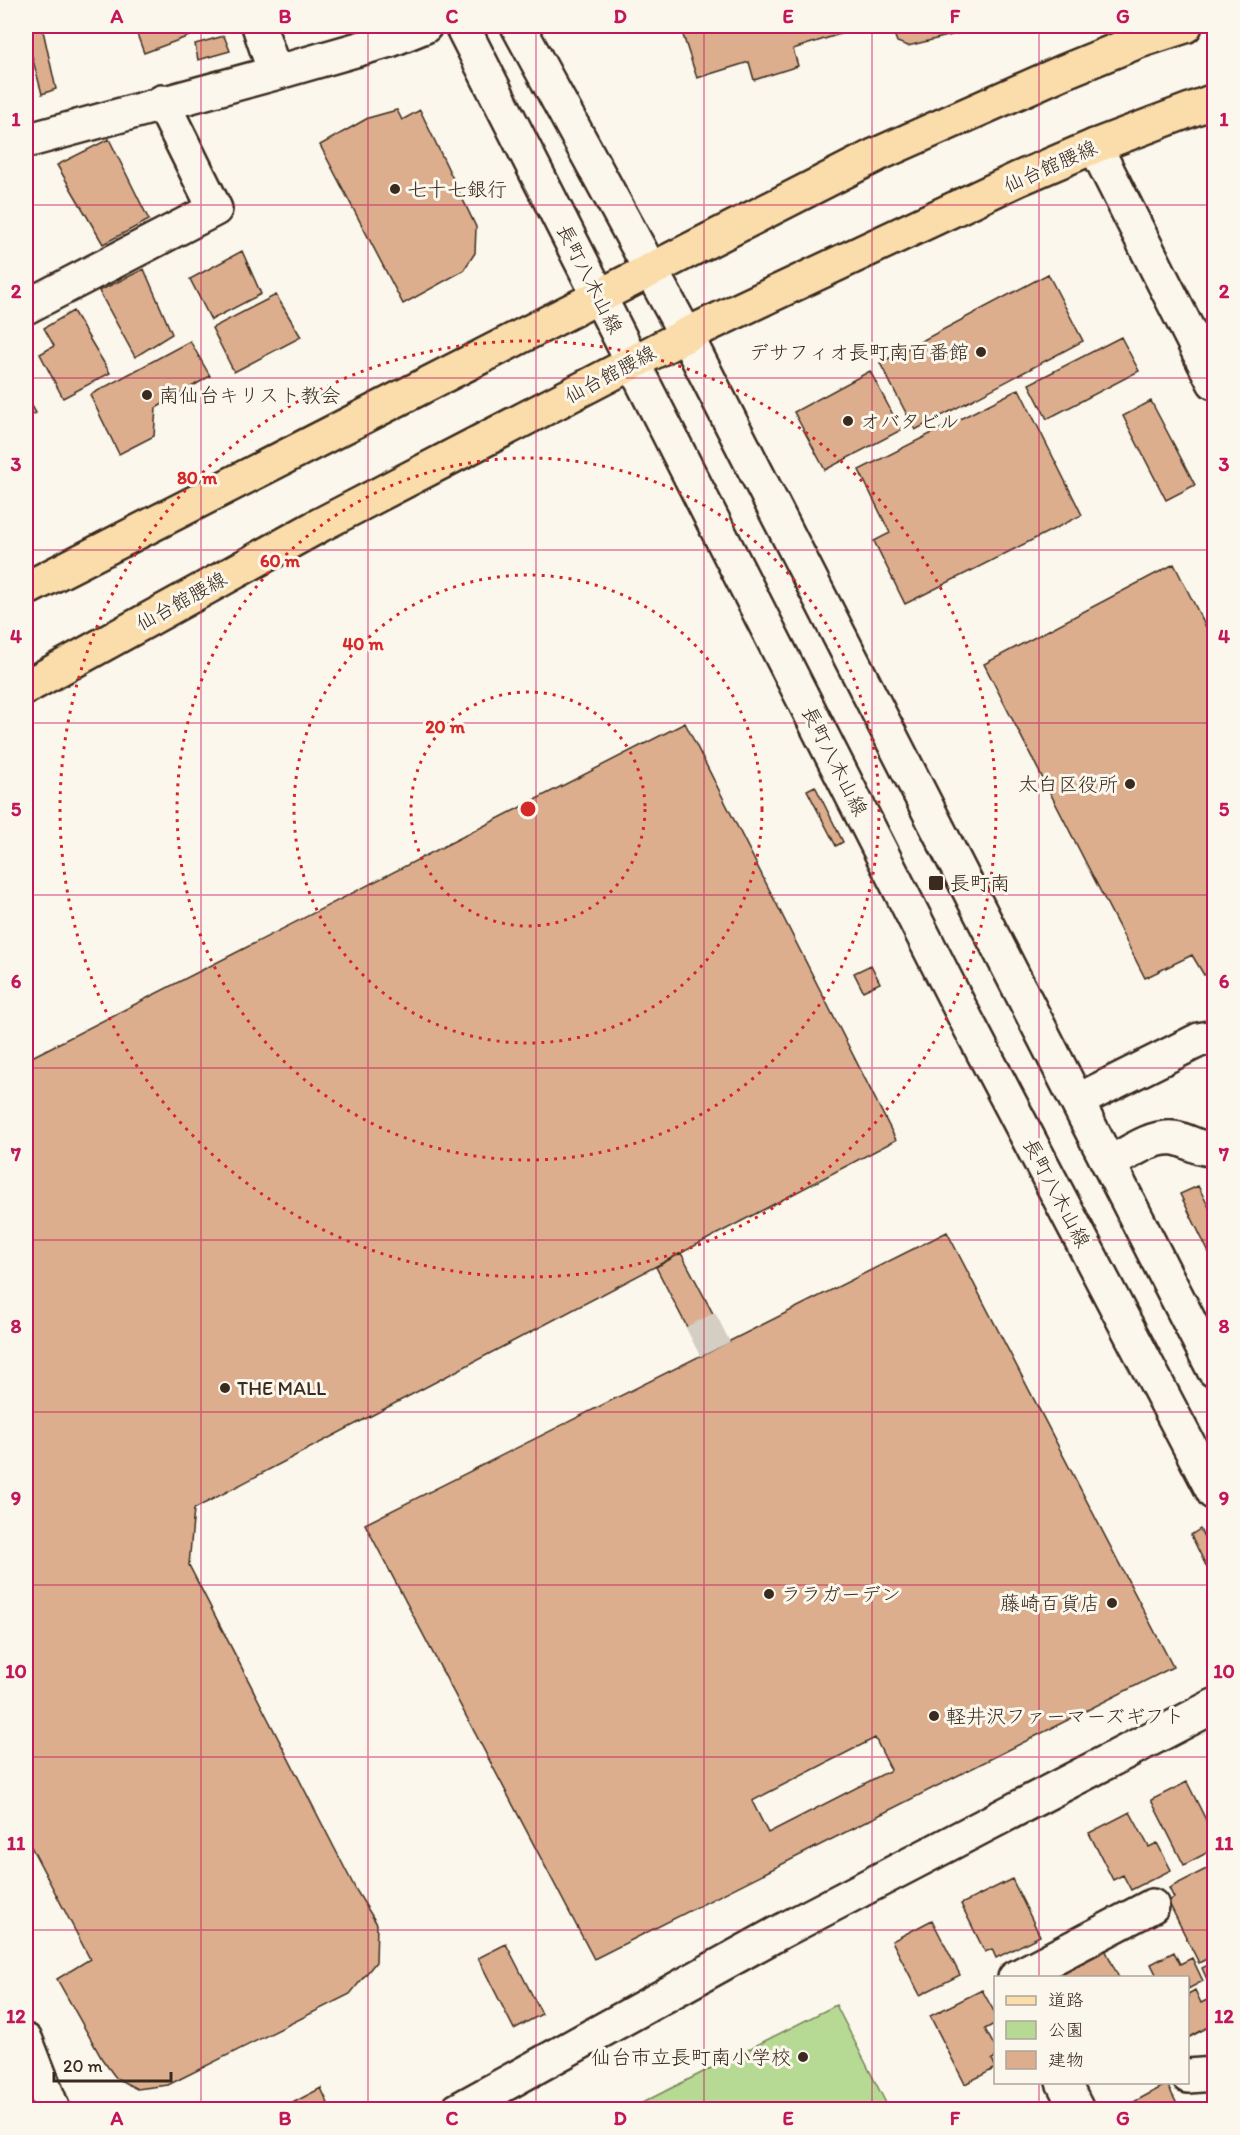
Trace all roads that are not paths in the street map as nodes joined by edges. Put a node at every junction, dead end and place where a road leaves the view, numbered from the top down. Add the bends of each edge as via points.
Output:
1 (259, 26) edge
2 (425, 26) edge
3 (462, 26) edge
4 (518, 26) edge
5 (1185, 26) edge
6 (274, 73) junction
7 (1215, 101) edge
8 (162, 102) junction
9 (26, 141) edge
10 (1095, 146) junction
11 (650, 270) junction
12 (598, 296) junction
13 (26, 307) edge
14 (686, 335) junction
15 (632, 363) junction
16 (1215, 382) edge
17 (26, 589) edge
18 (26, 687) edge
19 (1215, 1037) edge
20 (1077, 1101) junction
21 (1215, 1148) edge
22 (1109, 1164) junction
23 (1215, 1370) edge
24 (1215, 1493) edge
25 (1215, 1706) edge
26 (1152, 1906) dead end
27 (1017, 1976) edge
28 (26, 2042) edge
29 (1215, 2074) edge
30 (1189, 2076) edge
31 (26, 2084) edge
32 (1064, 2084) edge
33 (40, 2109) edge
34 (52, 2109) edge
35 (458, 2109) edge
36 (1077, 2109) edge

1 - 6 street
2 - 6 street
3 - 12 street, 長町八木山線
4 - 11 street
5 - 11 main road via 1063,72 876,155
6 - 8 street
7 - 10 main road, 仙台館腰線
8 - 9 street
8 - 13 street via 215,208
10 - 14 main road, 仙台館腰線
10 - 16 street
11 - 12 main road
11 - 14 street
12 - 15 street, 長町八木山線
12 - 17 main road
14 - 15 main road, 仙台館腰線
14 - 20 street
15 - 18 main road, 仙台館腰線 via 320,525
15 - 24 street, 長町八木山線 via 958,1006
19 - 20 street via 1199,1040
20 - 22 street
21 - 22 street via 1205,1150 1165,1138
22 - 23 street
25 - 35 street via 780,1932
26 - 27 street
28 - 34 street
29 - 30 street
31 - 33 street
32 - 36 street

